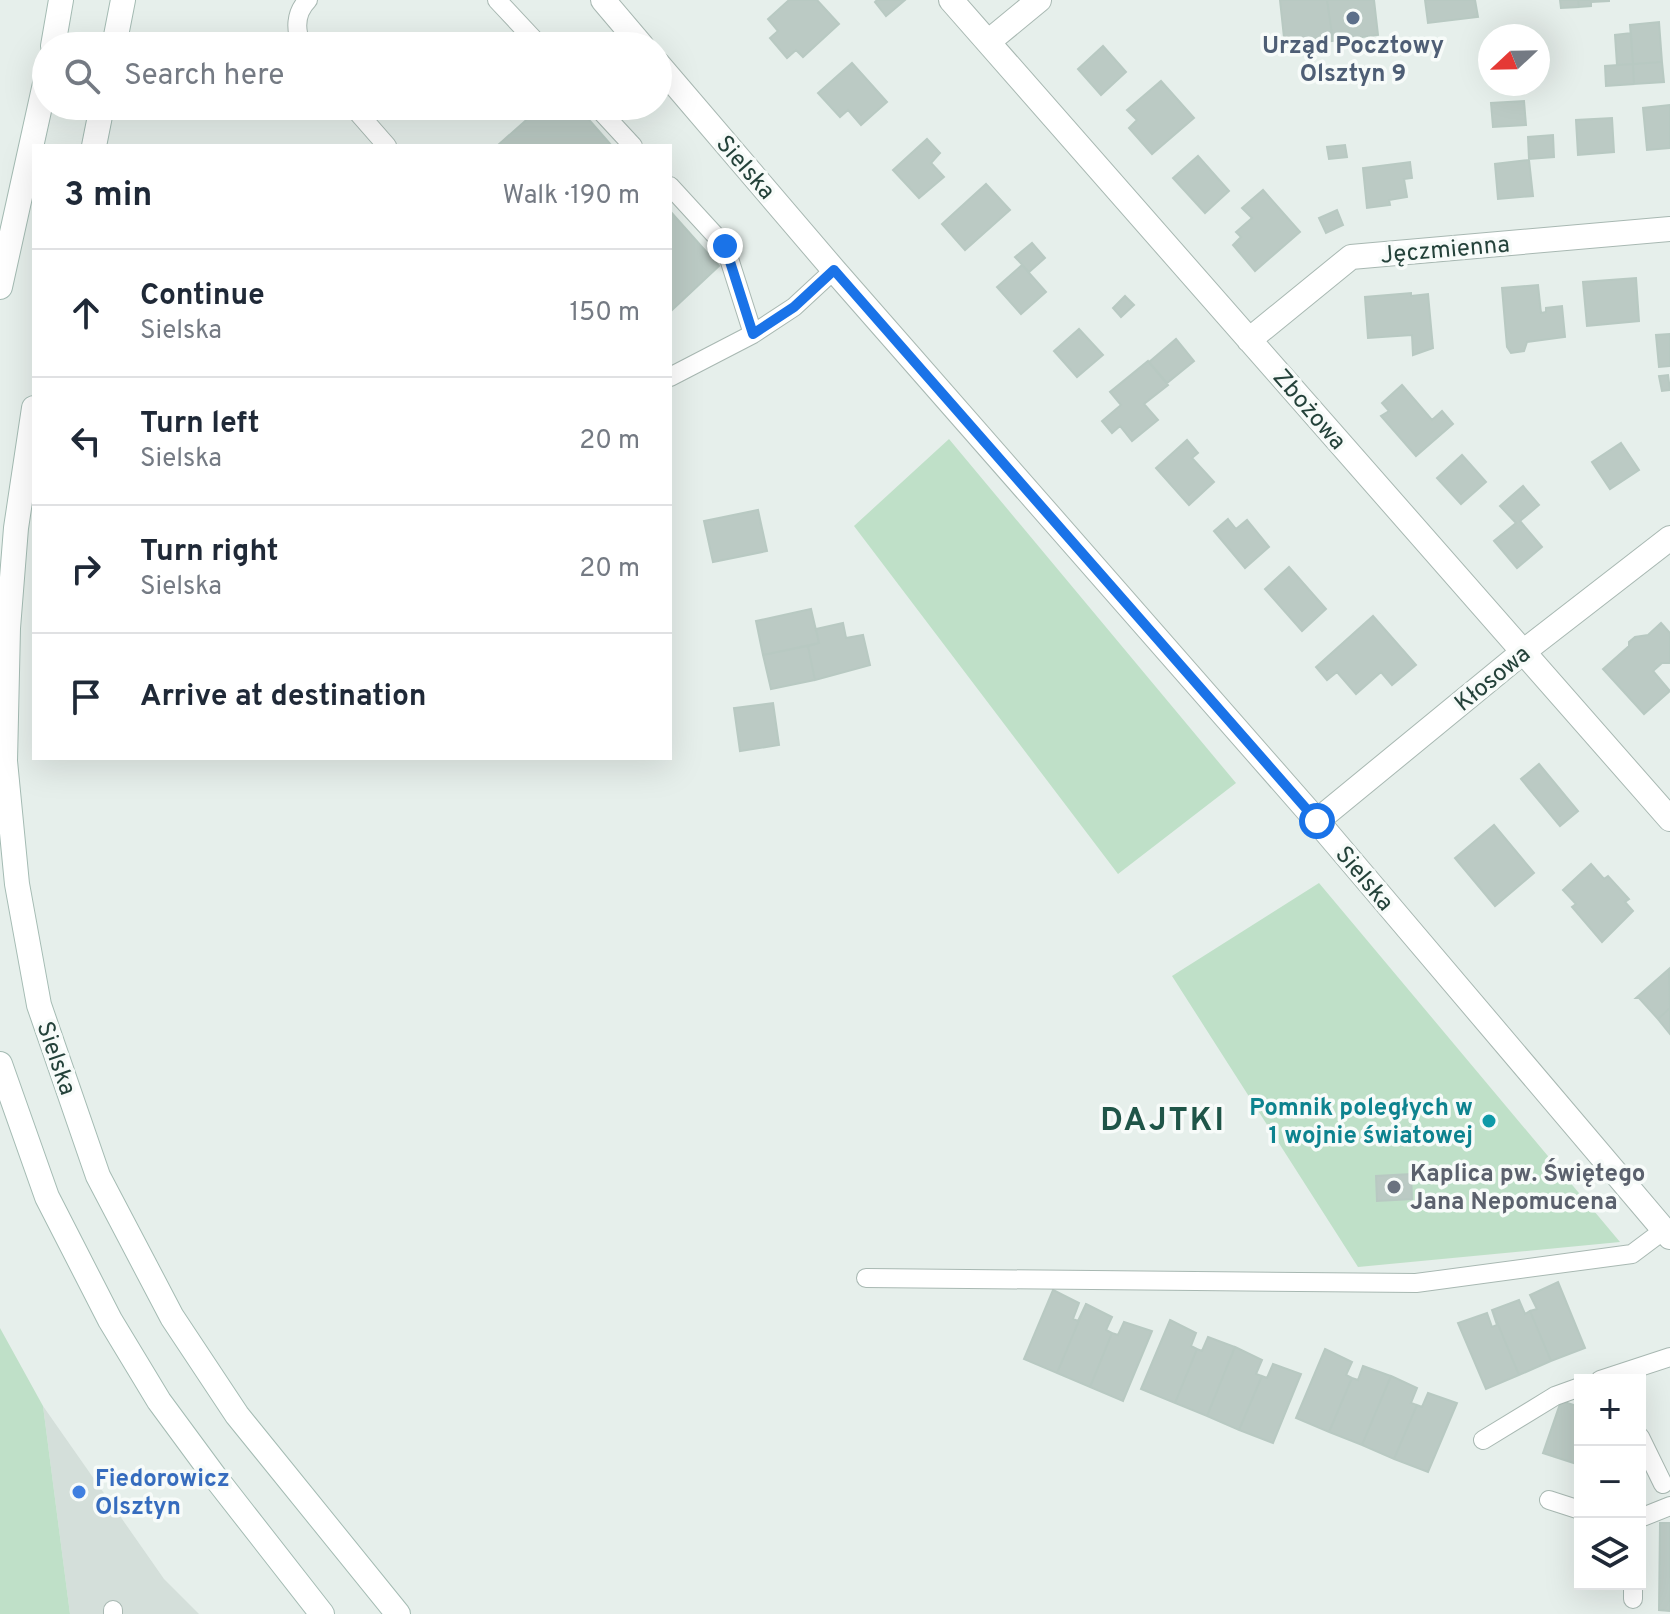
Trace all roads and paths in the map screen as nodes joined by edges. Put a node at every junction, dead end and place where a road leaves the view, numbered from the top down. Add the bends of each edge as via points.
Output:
1 (61, 0) edge
2 (123, 0) edge
3 (308, 0) edge
4 (497, 0) edge
5 (603, 0) edge
6 (951, 0) edge
7 (1039, 0) edge
8 (55, 32) edge
9 (117, 32) edge
10 (298, 32) edge
11 (527, 32) edge
12 (630, 32) edge
13 (988, 42) junction
14 (672, 80) edge
15 (37, 120) edge
16 (99, 120) edge
17 (364, 120) edge
18 (609, 120) edge
19 (94, 144) edge
20 (385, 144) edge
21 (631, 144) edge
22 (672, 188) edge
23 (1670, 229) edge
24 (834, 270) junction
25 (0, 287) edge
26 (753, 334) junction
27 (1249, 340) junction
28 (672, 376) edge
29 (32, 421) edge
30 (1670, 538) edge
31 (1523, 652) junction
32 (1670, 819) edge
33 (1317, 821) junction
34 (0, 1064) edge
35 (1667, 1234) edge
36 (866, 1278) dead end
37 (1670, 1357) edge
38 (1633, 1374) edge
39 (1574, 1389) edge
40 (1483, 1440) dead end
41 (1644, 1446) edge
42 (1663, 1484) dead end
43 (1549, 1500) dead end
44 (1670, 1506) edge
45 (1574, 1508) edge
46 (1646, 1516) edge
47 (322, 1614) edge
48 (398, 1614) edge

1 - 8 street
2 - 9 street
3 - 10 lane via 296,23
4 - 11 lane
5 - 12 street
6 - 13 street, Zbożowa
7 - 13 street
13 - 27 street, Zbożowa
14 - 24 street, Sielska
15 - 25 street
16 - 19 street
17 - 20 lane
18 - 21 lane
22 - 26 lane via 725,246
23 - 27 street, Jęczmienna via 1351,257
24 - 26 lane via 794,307
24 - 33 street, Sielska
26 - 28 lane
27 - 31 street, Zbożowa
29 - 48 street, Sielska via 12,571 5,761 17,884 39,1005 98,1176 172,1317 237,1415
30 - 31 street, Kłosowa
31 - 32 street, Zbożowa
31 - 33 street, Kłosowa
33 - 35 street, Sielska
34 - 47 street via 47,1197 110,1320 159,1401
35 - 36 lane via 1632,1254 1416,1283
37 - 38 lane
39 - 40 lane
41 - 42 lane
43 - 45 lane
44 - 46 lane

